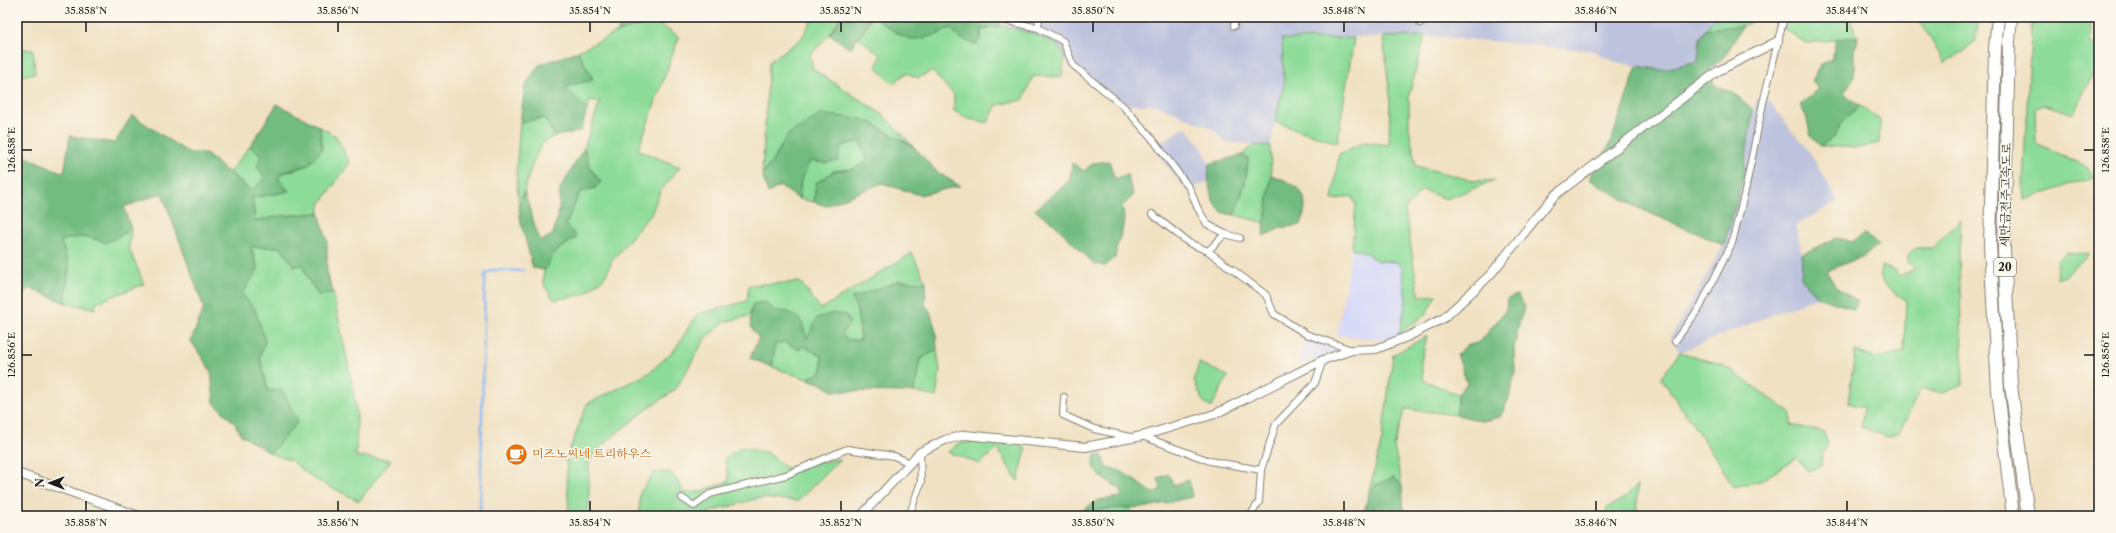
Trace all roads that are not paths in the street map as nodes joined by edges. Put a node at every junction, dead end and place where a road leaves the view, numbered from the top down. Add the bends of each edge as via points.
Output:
1 (1000, 17) edge
2 (1039, 17) edge
3 (1235, 17) edge
4 (1784, 17) edge
5 (1998, 17) edge
6 (2012, 17) edge
7 (1234, 26) dead end
8 (1038, 28) junction
9 (1778, 41) junction
10 (1152, 214) dead end
11 (1225, 234) junction
12 (1240, 238) dead end
13 (1208, 251) junction
14 (1675, 341) dead end
15 (1352, 350) junction
16 (1323, 360) junction
17 (1064, 397) dead end
18 (1142, 436) junction
19 (1132, 438) junction
20 (920, 452) junction
21 (910, 463) junction
22 (1261, 470) junction
23 (17, 473) edge
24 (682, 498) dead end
25 (139, 516) edge
26 (861, 516) edge
27 (909, 516) edge
28 (1250, 516) edge
29 (2013, 516) edge
30 (2028, 516) edge

1 - 8 street
2 - 8 street
3 - 7 street
4 - 9 street
5 - 29 highway, 새만금전주고속도로 / 20 via 1990,244 1998,391
6 - 30 highway, 새만금전주고속도로 / 20 via 2009,41 2004,250 2011,385
8 - 11 street via 1063,41 1073,65 1123,106 1190,189 1207,224
9 - 14 street via 1732,243 1700,307
9 - 15 street via 1718,71 1554,196 1490,275 1444,318 1376,349
10 - 13 street via 1189,243
11 - 12 street
11 - 13 street
13 - 15 street via 1266,295 1274,314 1306,334
15 - 16 street
16 - 18 street via 1215,414
16 - 22 street via 1315,383 1276,424
17 - 19 street via 1063,415 1094,429
18 - 19 street
18 - 22 street via 1210,461
19 - 20 street via 1085,447 965,435 944,440
20 - 21 street
20 - 27 street via 921,482
21 - 24 street via 894,456 847,449 786,475 710,494 694,506
21 - 26 street
22 - 28 street via 1259,502
23 - 25 street

